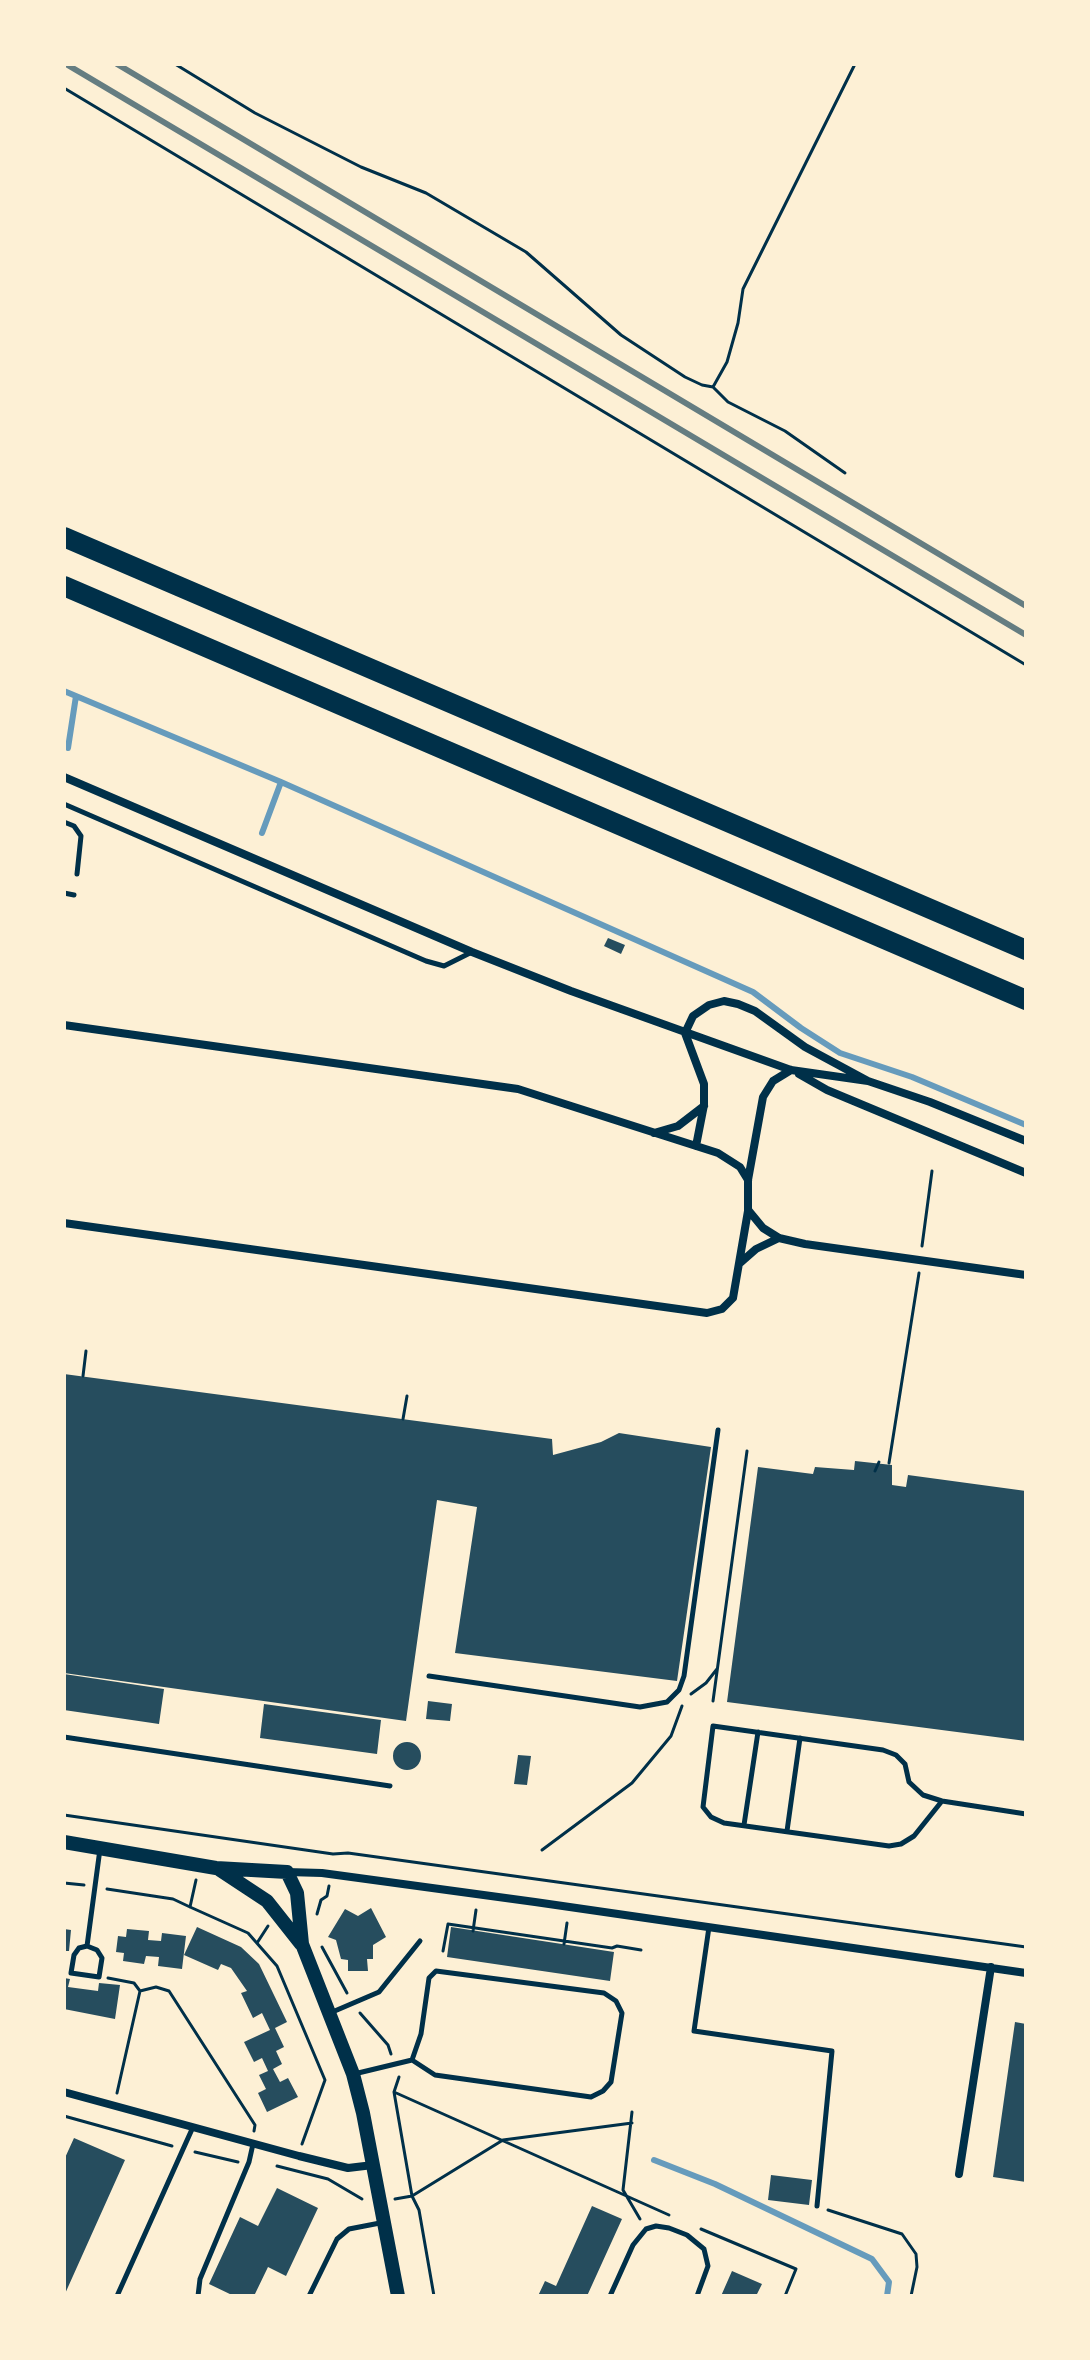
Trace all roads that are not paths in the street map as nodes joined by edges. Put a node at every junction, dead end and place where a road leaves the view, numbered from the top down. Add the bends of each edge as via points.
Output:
1 (64, 537) edge
2 (64, 586) edge
3 (64, 777) edge
4 (64, 804) edge
5 (64, 822) edge
6 (77, 874) dead end
7 (64, 893) edge
8 (74, 895) dead end
9 (1026, 950) edge
10 (472, 952) junction
11 (1026, 1000) edge
12 (64, 1025) edge
13 (685, 1033) junction
14 (791, 1070) junction
15 (868, 1081) junction
16 (704, 1105) junction
17 (654, 1133) junction
18 (1026, 1141) edge
19 (696, 1146) junction
20 (1026, 1173) edge
21 (748, 1180) junction
22 (748, 1211) junction
23 (64, 1223) edge
24 (779, 1238) junction
25 (740, 1263) junction
26 (1026, 1275) edge
27 (718, 1430) dead end
28 (429, 1676) dead end
29 (758, 1732) junction
30 (64, 1737) edge
31 (800, 1738) junction
32 (390, 1786) dead end
33 (942, 1801) junction
34 (1026, 1814) edge
35 (744, 1825) junction
36 (787, 1831) junction
37 (64, 1842) edge
38 (100, 1846) junction
39 (216, 1868) junction
40 (287, 1872) junction
41 (709, 1927) junction
42 (420, 1941) dead end
43 (302, 1944) junction
44 (87, 1946) junction
45 (991, 1967) junction
46 (1026, 1973) edge
47 (329, 2013) junction
48 (412, 2060) junction
49 (353, 2074) junction
50 (64, 2092) edge
51 (193, 2127) junction
52 (253, 2143) junction
53 (373, 2165) junction
54 (959, 2174) dead end
55 (817, 2206) road end
56 (384, 2223) junction
57 (117, 2296) edge
58 (198, 2296) edge
59 (309, 2296) edge
60 (398, 2296) edge
61 (610, 2296) edge
62 (697, 2296) edge

1 - 9 highway
2 - 11 highway
3 - 10 street
4 - 10 lane via 426,961 444,966
5 - 6 lane via 81,836
7 - 8 lane
10 - 13 street
12 - 17 street via 518,1089
13 - 14 street
13 - 15 street via 693,1016 709,1005 738,1004
13 - 16 street via 704,1084
14 - 15 street
14 - 20 street
14 - 21 street via 773,1081 763,1097
15 - 18 street
16 - 17 street via 678,1126
16 - 19 street
17 - 19 street
19 - 21 street via 731,1160
21 - 22 street
22 - 24 street
22 - 25 street
23 - 25 street via 707,1313 722,1309 733,1298
24 - 25 street
24 - 26 street
27 - 28 lane via 684,1676 667,1702 640,1707
29 - 31 lane
29 - 35 lane
29 - 35 lane via 713,1726 703,1807 724,1823
30 - 32 lane
31 - 33 lane via 896,1755 905,1764 909,1782 923,1795
31 - 36 lane
33 - 34 lane
33 - 36 lane via 901,1844
35 - 36 lane
37 - 38 street
38 - 39 street
38 - 44 lane
39 - 40 street
39 - 43 street via 267,1901
40 - 41 street
40 - 43 street via 297,1893
41 - 45 street
41 - 55 lane via 694,2031 832,2051
42 - 47 lane via 379,1992
43 - 47 street
44 - 44 lane via 102,1958 99,1977 71,1973 74,1955
45 - 46 street
45 - 54 street
47 - 49 street
48 - 48 lane via 435,2075 591,2097 611,2082 622,2013 604,1993 436,1971 429,1978
48 - 49 lane
49 - 53 street
50 - 51 street
51 - 52 street
51 - 57 lane
52 - 53 street via 348,2168
52 - 58 lane
53 - 56 street
56 - 59 lane via 349,2229 337,2239
56 - 60 street
61 - 62 lane via 633,2245 646,2229 656,2226 700,2244 708,2266

